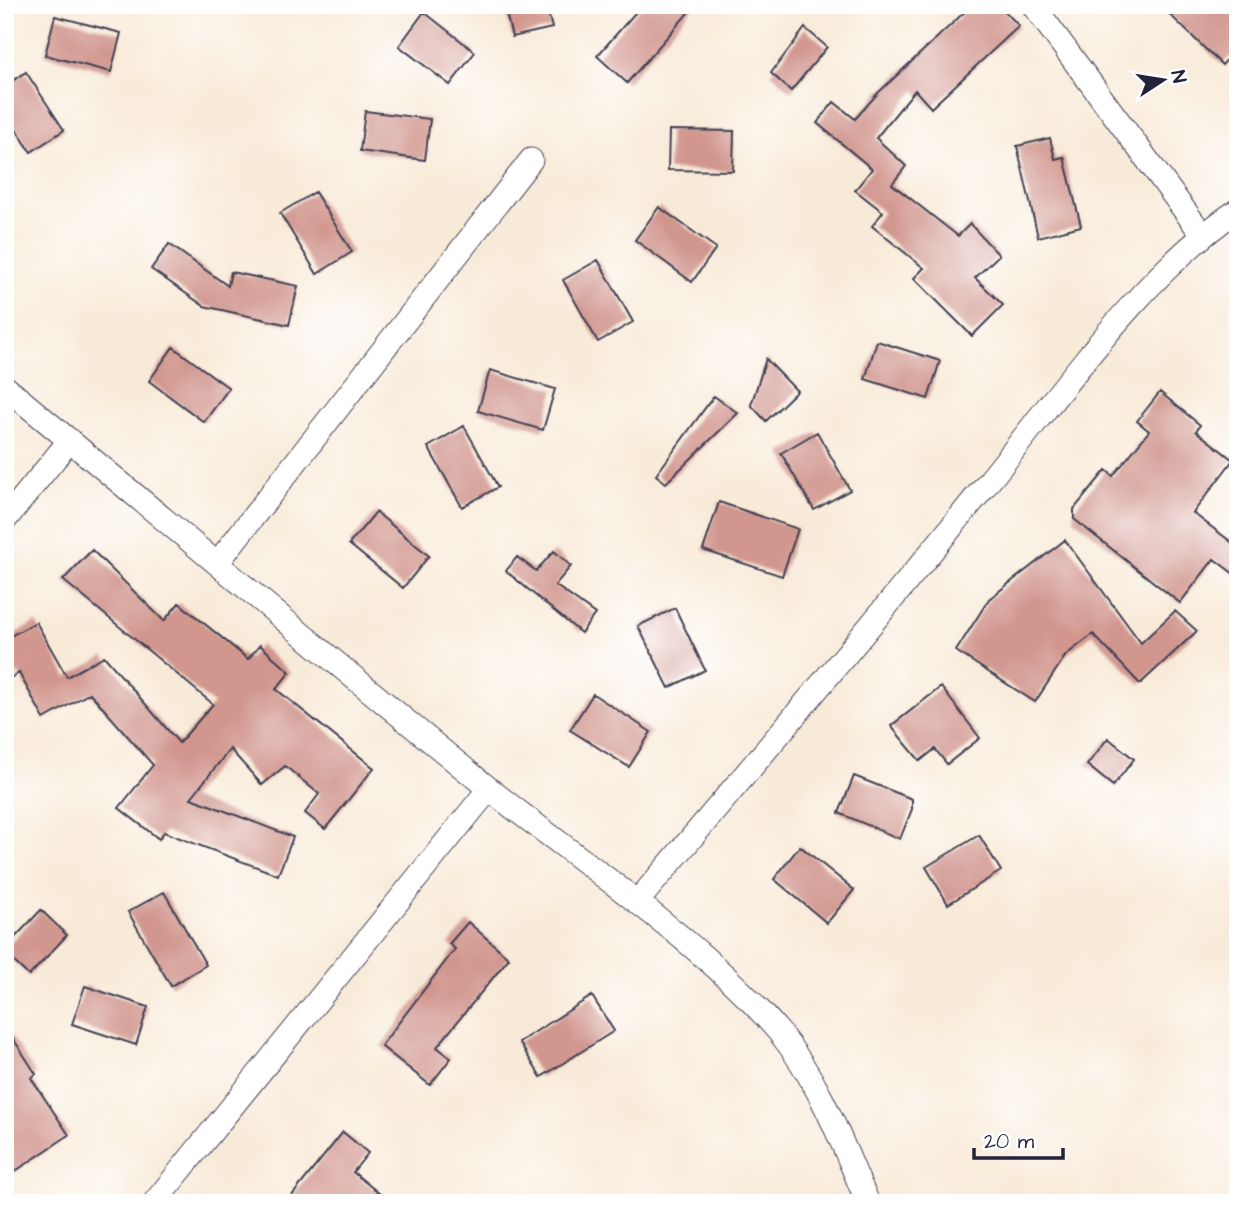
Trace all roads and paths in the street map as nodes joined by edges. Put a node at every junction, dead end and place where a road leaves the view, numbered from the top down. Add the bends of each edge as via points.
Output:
1 (1033, 5) edge
2 (531, 160) dead end
3 (1238, 210) edge
4 (1202, 234) junction
5 (5, 387) edge
6 (70, 440) junction
7 (5, 520) edge
8 (218, 562) junction
9 (489, 789) junction
10 (637, 902) junction
11 (153, 1203) edge
12 (868, 1203) edge

1 - 4 street
2 - 8 street
3 - 4 street
4 - 10 street via 1116,325 878,618
5 - 6 street
6 - 7 street
6 - 8 street
8 - 9 street
9 - 10 street
9 - 11 street
10 - 12 street via 738,989 780,1034 822,1097

